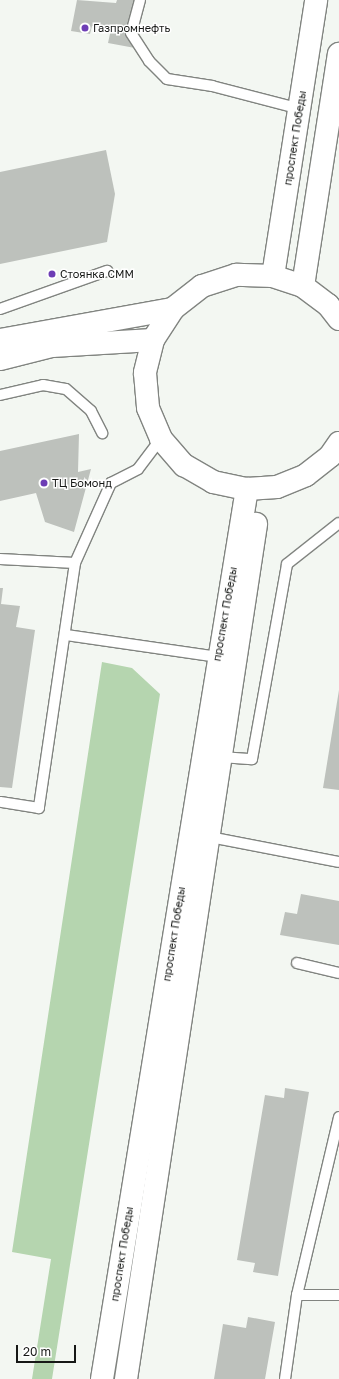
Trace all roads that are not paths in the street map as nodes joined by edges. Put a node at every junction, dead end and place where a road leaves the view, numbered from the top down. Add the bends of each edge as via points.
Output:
1 (140, 0) edge
2 (316, 0) edge
3 (339, 54) edge
4 (300, 108) junction
5 (107, 272) dead end
6 (273, 276) junction
7 (303, 286) junction
8 (0, 309) edge
9 (173, 309) junction
10 (339, 319) edge
11 (0, 340) edge
12 (153, 340) junction
13 (0, 359) edge
14 (0, 395) edge
15 (102, 433) dead end
16 (161, 439) junction
17 (339, 443) edge
18 (254, 489) junction
19 (339, 524) edge
20 (0, 559) edge
21 (75, 563) junction
22 (66, 635) junction
23 (218, 657) junction
24 (221, 757) junction
25 (0, 802) edge
26 (199, 835) junction
27 (339, 862) edge
28 (297, 963) dead end
29 (339, 974) edge
30 (339, 1117) edge
31 (297, 1295) junction
32 (339, 1295) edge
33 (102, 1379) edge
34 (126, 1379) edge
35 (285, 1379) edge

1 - 4 lane via 131,33 149,61 167,79 212,86
2 - 4 main road, проспект Победы
3 - 7 main road
4 - 6 main road, проспект Победы
5 - 8 lane
6 - 7 main road
6 - 9 main road via 236,275 202,286
7 - 10 main road via 328,305
9 - 11 main road
9 - 12 main road
12 - 13 main road via 52,346
12 - 16 main road via 145,380 148,408
14 - 15 lane via 43,385 66,389 91,411
16 - 18 main road via 184,465 214,482
16 - 21 lane via 138,469 111,483
17 - 18 main road via 330,456 306,475 278,486
18 - 23 main road, проспект Победы
18 - 24 main road
19 - 24 lane via 287,564 252,759
20 - 21 lane
21 - 22 lane
22 - 23 lane
22 - 25 lane via 39,808
23 - 26 main road, проспект Победы
24 - 26 main road
26 - 27 lane
26 - 33 main road, проспект Победы
26 - 34 main road
28 - 29 lane
30 - 31 lane
31 - 32 lane
31 - 35 lane

